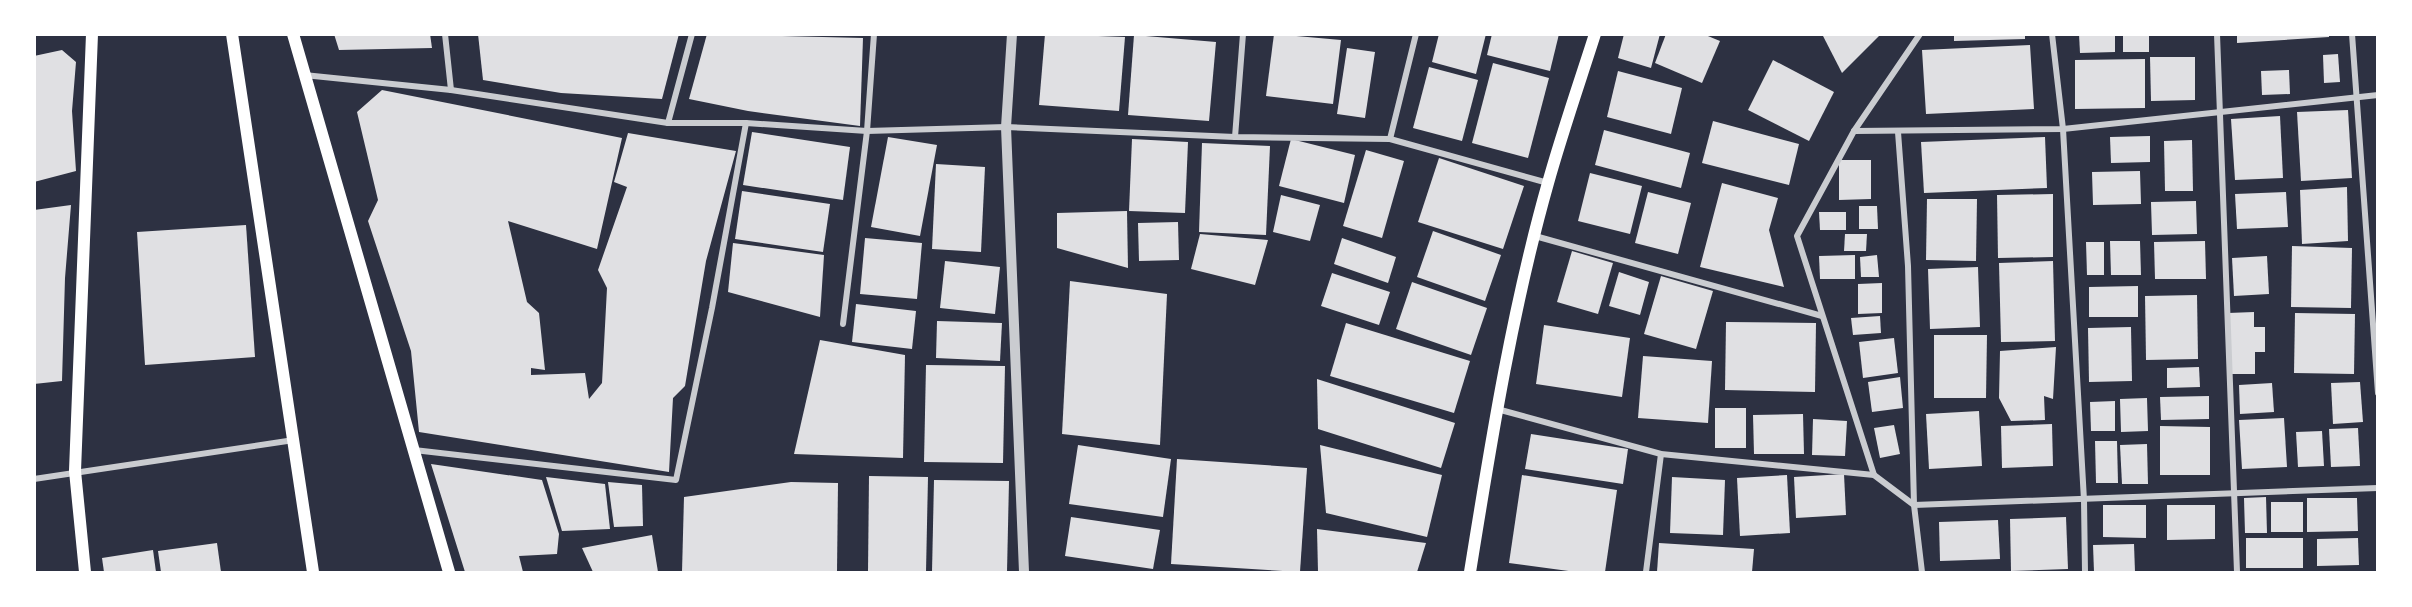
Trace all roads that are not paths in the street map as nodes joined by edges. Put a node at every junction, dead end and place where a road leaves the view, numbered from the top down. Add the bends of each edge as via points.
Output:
1 (92, 34) edge
2 (232, 34) edge
3 (293, 34) edge
4 (445, 34) edge
5 (692, 34) edge
6 (874, 34) edge
7 (1012, 34) edge
8 (1243, 34) edge
9 (1416, 34) edge
10 (1594, 34) edge
11 (1920, 34) edge
12 (2052, 34) edge
13 (2217, 34) edge
14 (2352, 34) edge
15 (304, 75) junction
16 (451, 90) junction
17 (2378, 95) edge
18 (2356, 97) junction
19 (2220, 113) junction
20 (668, 123) junction
21 (746, 123) junction
22 (1006, 127) junction
23 (2063, 129) junction
24 (867, 131) junction
25 (1854, 131) junction
26 (1898, 132) junction
27 (1235, 137) junction
28 (1390, 139) junction
29 (1548, 183) junction
30 (1535, 236) junction
31 (1822, 316) junction
32 (843, 324) dead end
33 (2378, 393) edge
34 (1496, 409) junction
35 (294, 440) junction
36 (413, 450) junction
37 (1661, 454) junction
38 (75, 471) junction
39 (1874, 475) junction
40 (34, 479) edge
41 (2378, 488) edge
42 (2233, 495) junction
43 (2084, 500) junction
44 (1914, 505) junction
45 (85, 573) edge
46 (314, 573) edge
47 (449, 573) edge
48 (1024, 573) edge
49 (1470, 573) edge
50 (1646, 573) edge
51 (1922, 573) edge
52 (2085, 573) edge
53 (2237, 573) edge

1 - 38 main road
2 - 35 main road
3 - 15 main road
4 - 16 street
5 - 20 street
6 - 24 street
7 - 22 street
8 - 27 street
9 - 28 street
10 - 29 main road
11 - 25 street
12 - 23 street
13 - 19 street
14 - 18 street
15 - 16 street
15 - 36 main road
16 - 20 street
17 - 18 street
18 - 19 street
18 - 33 street
19 - 23 street
19 - 42 street
20 - 21 street
21 - 24 street
21 - 36 street via 676,480
22 - 24 street
22 - 27 street
22 - 48 street
23 - 26 street
23 - 43 street
24 - 32 street
25 - 26 street
25 - 31 street via 1797,236
26 - 44 street via 1908,266
27 - 28 street
28 - 29 street
29 - 30 main road
30 - 31 street
30 - 34 main road
31 - 39 street
34 - 37 street
34 - 49 main road
35 - 38 street
35 - 46 main road
36 - 47 main road
37 - 39 street
37 - 50 street
38 - 40 street
38 - 45 main road
39 - 44 street
41 - 42 street
42 - 43 street
42 - 53 street
43 - 44 street
43 - 52 street
44 - 51 street

